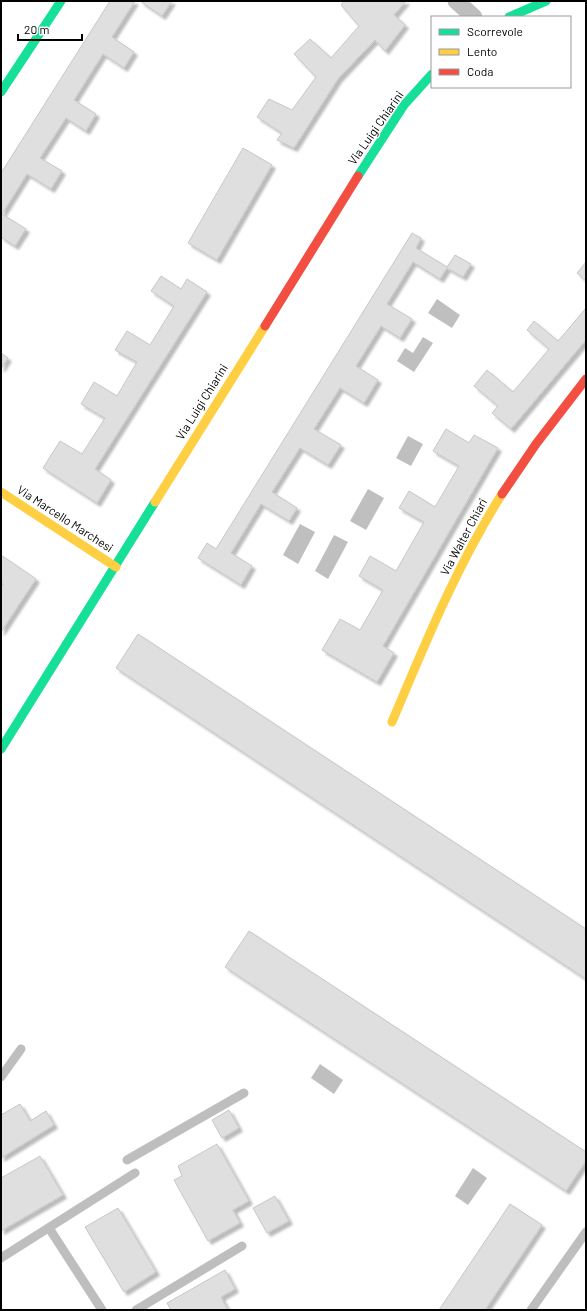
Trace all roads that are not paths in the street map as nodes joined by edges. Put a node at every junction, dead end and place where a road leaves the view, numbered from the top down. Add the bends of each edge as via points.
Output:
1 (61, 1) edge
2 (456, 1) edge
3 (546, 1) edge
4 (473, 16) edge
5 (512, 16) edge
6 (431, 75) edge
7 (1, 92) edge
8 (586, 379) edge
9 (1, 492) edge
10 (116, 567) junction
11 (392, 722) dead end
12 (1, 749) edge
13 (21, 1049) dead end
14 (1, 1077) edge
15 (244, 1093) dead end
16 (127, 1160) dead end
17 (135, 1173) dead end
18 (49, 1228) junction
19 (586, 1232) edge
20 (242, 1246) dead end
21 (1, 1258) edge
22 (102, 1310) edge
23 (136, 1310) edge
24 (531, 1310) edge

1 - 7 street
2 - 4 street
3 - 5 street
6 - 10 street, Via Luigi Chiarini via 404,105 388,128
8 - 11 street, Via Walter Chiari via 519,466 490,513 446,598
9 - 10 street, Via Marcello Marchesi
10 - 12 street, Via Luigi Chiarini
13 - 14 lane
15 - 16 lane
17 - 18 lane
18 - 21 lane
18 - 22 lane
19 - 24 lane
20 - 23 lane

